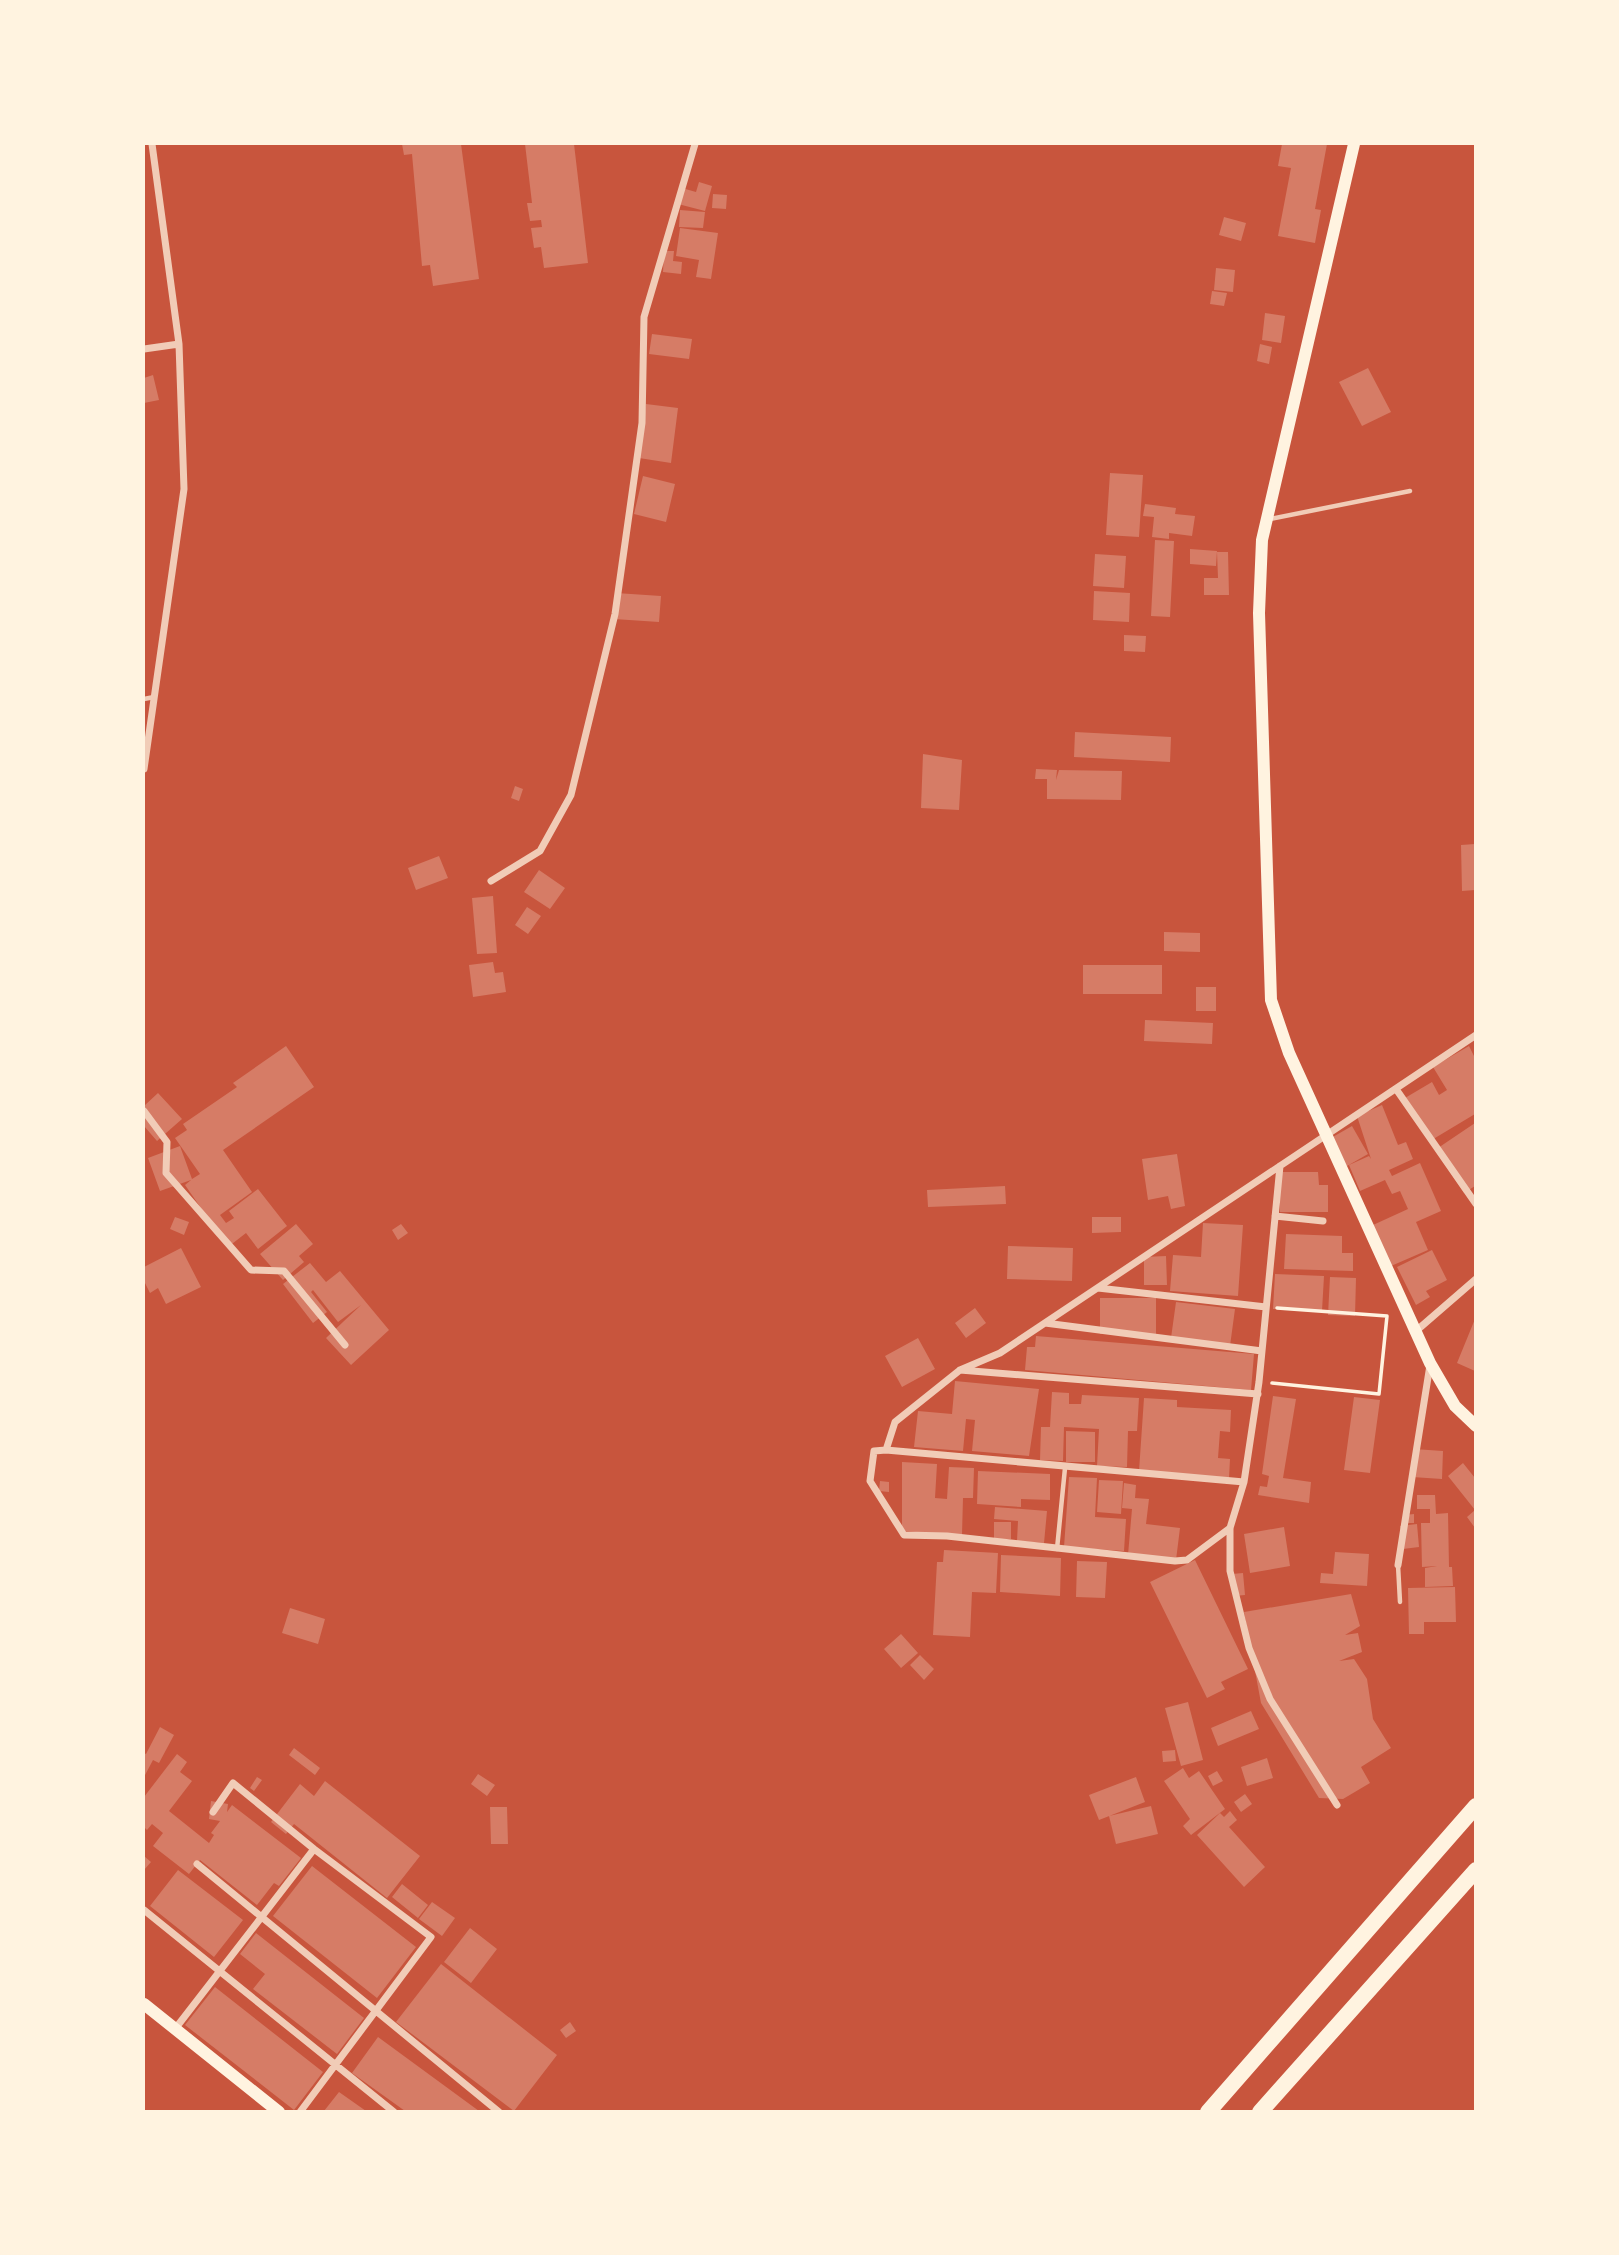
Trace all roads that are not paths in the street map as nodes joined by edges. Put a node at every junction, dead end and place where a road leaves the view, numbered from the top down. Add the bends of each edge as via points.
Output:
1 (152, 144) edge
2 (695, 144) edge
3 (1354, 144) edge
4 (179, 344) junction
5 (144, 349) edge
6 (1410, 491) dead end
7 (1267, 520) junction
8 (155, 696) junction
9 (144, 699) edge
10 (144, 769) edge
11 (491, 881) dead end
12 (1475, 1035) edge
13 (1396, 1089) junction
14 (144, 1111) edge
15 (1328, 1134) junction
16 (1280, 1166) junction
17 (1475, 1204) edge
18 (1275, 1216) junction
19 (1323, 1221) dead end
20 (1475, 1279) edge
21 (1097, 1288) junction
22 (1266, 1307) junction
23 (1045, 1323) junction
24 (1416, 1331) junction
25 (345, 1345) dead end
26 (1262, 1351) junction
27 (1430, 1363) junction
28 (960, 1370) junction
29 (1258, 1394) junction
30 (1475, 1426) edge
31 (886, 1450) junction
32 (1065, 1468) junction
33 (1244, 1482) junction
34 (1230, 1528) junction
35 (1056, 1550) junction
36 (1398, 1565) joint
37 (1400, 1602) dead end
38 (1337, 1805) dead end
39 (1475, 1806) edge
40 (213, 1812) dead end
41 (314, 1849) junction
42 (198, 1864) dead end
43 (1475, 1870) edge
44 (144, 1910) edge
45 (260, 1919) junction
46 (220, 1971) junction
47 (144, 2004) edge
48 (376, 2011) junction
49 (175, 2029) junction
50 (335, 2065) junction
51 (279, 2112) edge
52 (300, 2112) edge
53 (394, 2112) edge
54 (499, 2112) edge
55 (1208, 2112) edge
56 (1260, 2112) edge

1 - 4 street
2 - 11 street via 644,317 642,423 615,614 571,795 540,851
3 - 7 main road
4 - 5 street
4 - 8 street via 184,489
6 - 7 lane
7 - 15 main road via 1259,612 1270,1000 1289,1053
8 - 9 lane
8 - 10 street
12 - 13 street
13 - 15 street
13 - 17 street
14 - 25 street via 167,1142 166,1173 251,1270 284,1270
15 - 16 street
15 - 24 main road
16 - 18 street
16 - 21 street
18 - 19 street
18 - 22 street
20 - 24 street
21 - 22 street
21 - 23 street
22 - 26 street
23 - 26 street
23 - 28 street via 1000,1353
24 - 27 main road
26 - 29 street
27 - 30 main road via 1455,1406
27 - 36 street
28 - 29 street
28 - 31 street via 895,1422
29 - 33 street
31 - 32 street
31 - 35 street via 874,1451 870,1481 904,1535
32 - 33 street
32 - 35 lane
33 - 34 street
34 - 35 street via 1187,1560 1175,1562
34 - 38 street via 1230,1571 1249,1648 1270,1699
36 - 37 lane
39 - 55 highway
40 - 41 street via 233,1783
41 - 45 street
41 - 48 street via 431,1937
42 - 45 street
43 - 56 highway
44 - 46 street
45 - 46 street
45 - 48 street
46 - 49 street
46 - 50 street
47 - 49 main road
48 - 50 street
48 - 54 street
49 - 51 main road
50 - 52 street
50 - 53 street

